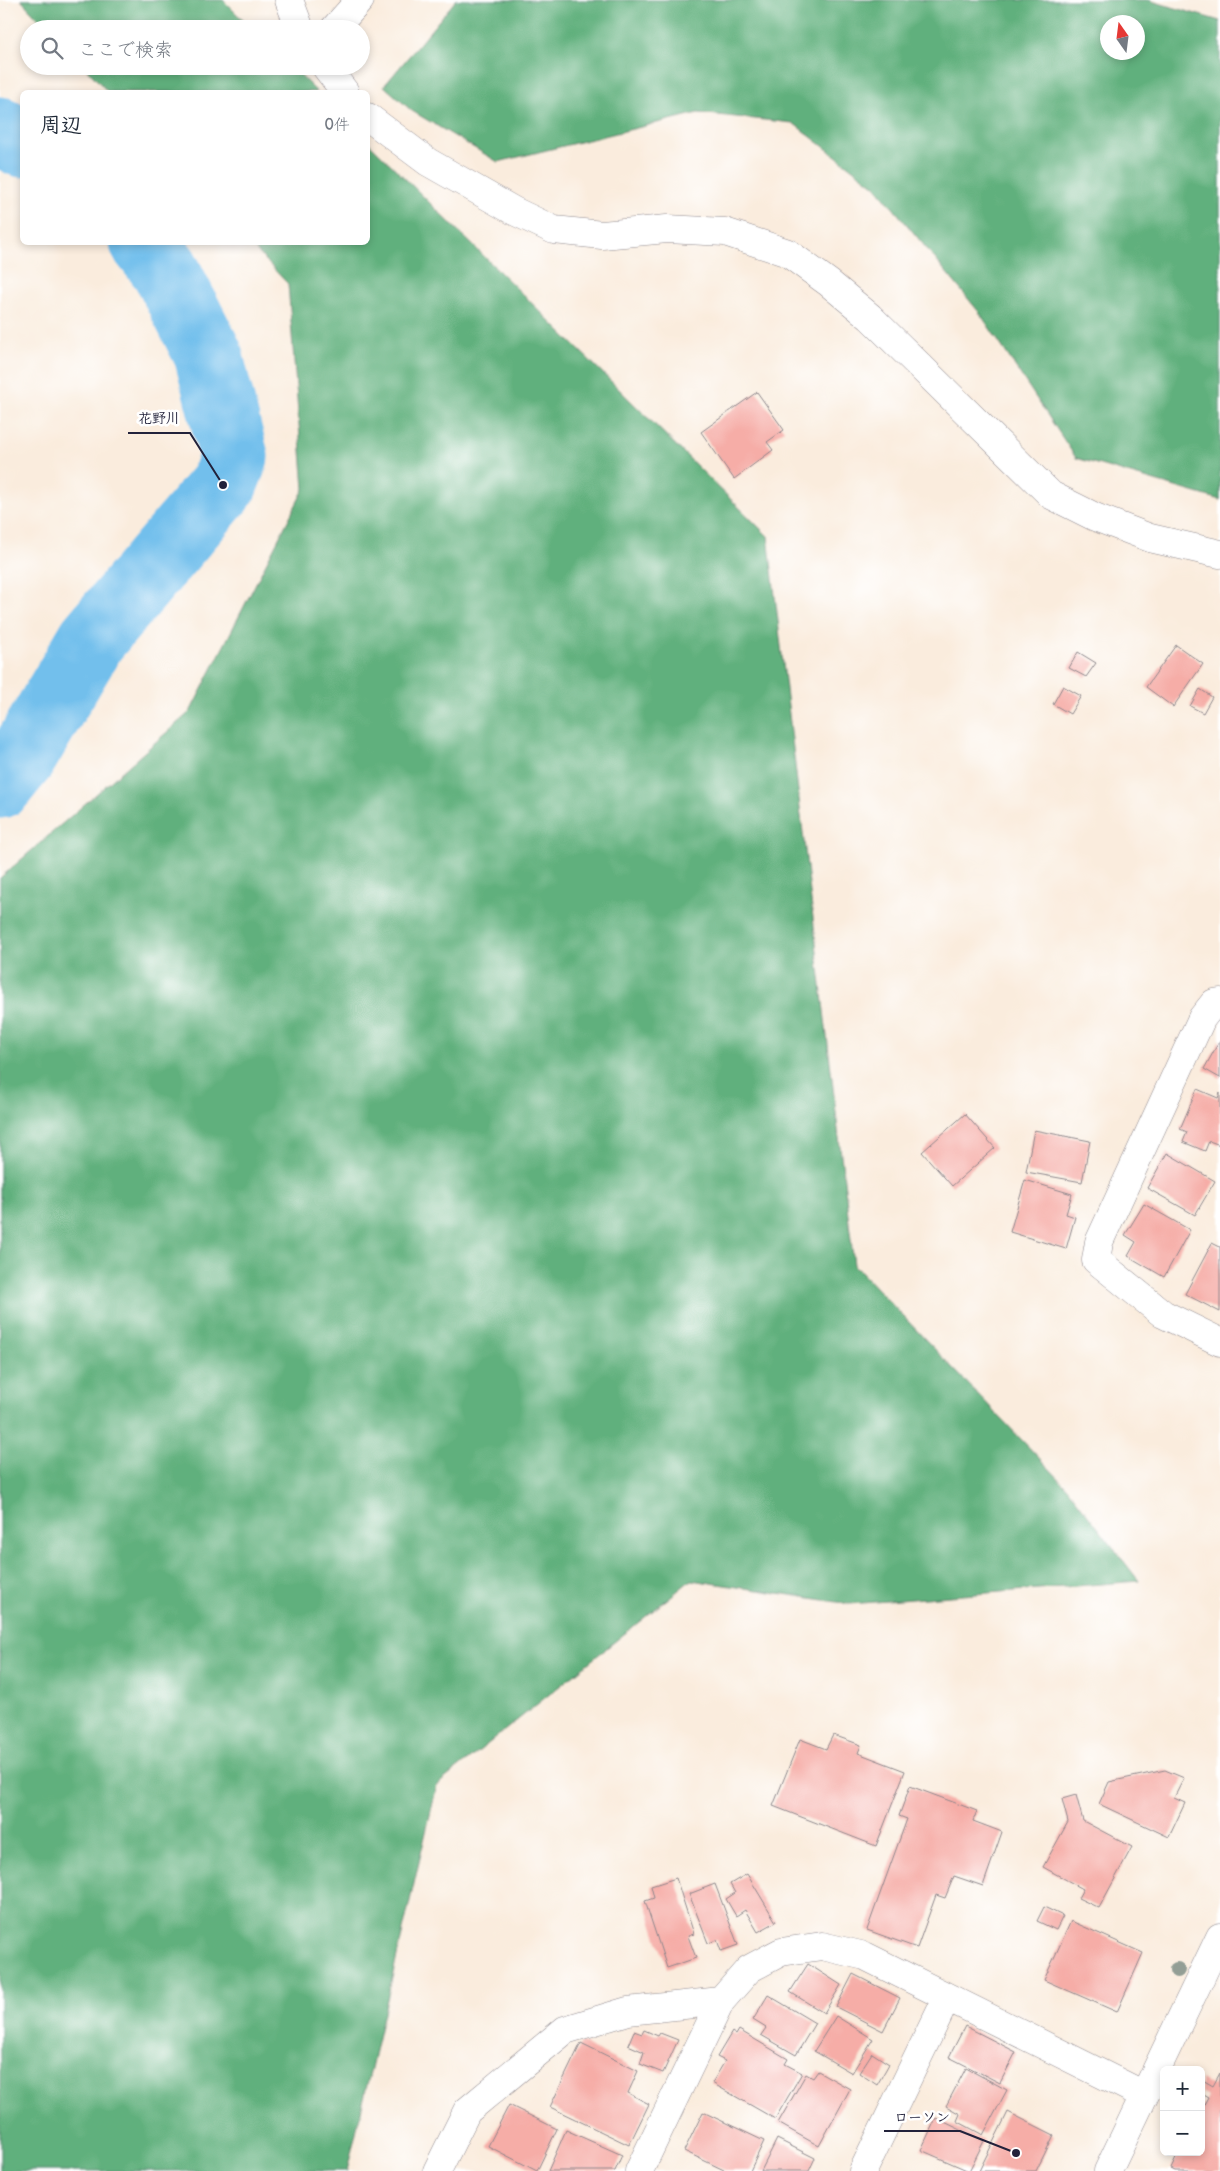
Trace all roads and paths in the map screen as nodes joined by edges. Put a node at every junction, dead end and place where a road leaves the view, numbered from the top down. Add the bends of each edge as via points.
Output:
1 (288, 0) edge
2 (360, 0) edge
3 (296, 20) edge
4 (342, 20) edge
5 (332, 75) edge
6 (343, 90) edge
7 (370, 118) edge
8 (1220, 554) edge
9 (1220, 1002) edge
10 (1220, 1342) edge
11 (1220, 1937) edge
12 (947, 1997) junction
13 (721, 2001) junction
14 (1144, 2094) junction
15 (437, 2171) edge
16 (640, 2171) edge
17 (863, 2171) edge
18 (1108, 2171) edge

1 - 3 street
2 - 4 street
5 - 6 street
7 - 8 street via 428,162 554,230 602,235 667,229 725,232 788,253 870,317 1051,495 1150,538
9 - 10 street via 1214,1003 1202,1018 1099,1242 1096,1260 1163,1314
11 - 14 street
12 - 13 street via 864,1956 822,1946 781,1952 749,1970
12 - 14 street
12 - 17 street
13 - 15 street via 628,2011 565,2030 467,2111
13 - 16 street
14 - 18 street

